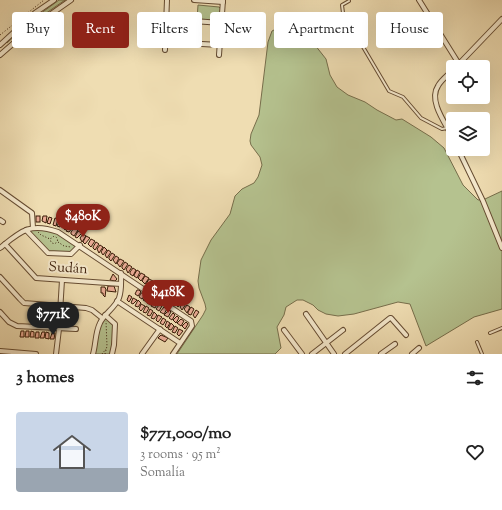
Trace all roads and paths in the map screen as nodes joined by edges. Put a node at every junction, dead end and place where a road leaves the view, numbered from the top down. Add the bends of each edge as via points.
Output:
1 (44, 0) edge
2 (54, 0) edge
3 (71, 0) edge
4 (167, 0) edge
5 (194, 0) edge
6 (419, 0) edge
7 (223, 1) edge
8 (349, 1) edge
9 (166, 12) edge
10 (222, 12) edge
11 (502, 19) edge
12 (0, 35) edge
13 (0, 45) edge
14 (220, 48) edge
15 (0, 55) edge
16 (219, 55) dead end
17 (454, 60) edge
18 (462, 60) edge
19 (446, 77) edge
20 (446, 124) edge
21 (446, 128) edge
22 (461, 156) edge
23 (0, 190) edge
24 (33, 228) junction
25 (26, 230) junction
26 (51, 239) junction
27 (58, 241) junction
28 (5, 244) junction
29 (74, 246) dead end
30 (80, 246) junction
31 (0, 248) edge
32 (502, 248) edge
33 (121, 273) junction
34 (0, 277) edge
35 (62, 280) junction
36 (121, 284) junction
37 (117, 301) junction
38 (60, 306) junction
39 (0, 312) edge
40 (306, 314) dead end
41 (104, 316) junction
42 (106, 322) dead end
43 (502, 328) edge
44 (59, 329) junction
45 (76, 329) dead end
46 (160, 329) junction
47 (284, 330) dead end
48 (343, 330) dead end
49 (490, 333) dead end
50 (406, 335) dead end
51 (477, 342) dead end
52 (180, 343) junction
53 (326, 343) junction
54 (395, 344) dead end
55 (107, 346) junction
56 (419, 348) dead end
57 (0, 351) edge
58 (36, 354) edge
59 (56, 354) edge
60 (94, 354) edge
61 (102, 354) edge
62 (105, 354) edge
63 (112, 354) edge
64 (142, 354) edge
65 (173, 354) edge
66 (302, 354) edge
67 (312, 354) edge
68 (334, 354) edge
69 (345, 354) edge
70 (381, 354) edge
71 (412, 354) edge
72 (482, 354) edge

1 - 12 path
2 - 13 street via 35,13
3 - 15 street via 49,14
4 - 9 street
5 - 7 street
6 - 17 street
7 - 10 street
8 - 21 lane via 342,5 343,13 389,91 403,98 421,118 442,129
11 - 18 street
14 - 16 street
19 - 20 street via 435,94 436,104
22 - 32 street
23 - 24 street via 32,213
24 - 25 street
24 - 26 path via 41,236
24 - 30 street via 46,228 58,232
25 - 28 street
25 - 30 street via 50,254 71,254
26 - 27 path via 54,243
26 - 27 path via 56,236
27 - 29 path via 68,248
28 - 31 street
28 - 35 street, Sudán via 36,278
30 - 33 street
33 - 36 street
33 - 52 street via 191,321 192,326
34 - 38 street via 24,303
35 - 36 street, Sudán
35 - 38 street
36 - 37 street
37 - 41 street
37 - 46 street
38 - 41 street via 86,308
38 - 44 street
39 - 44 street via 17,326
40 - 53 street
41 - 60 street via 96,334
41 - 63 street via 115,324
42 - 55 path
43 - 49 lane
44 - 45 street
44 - 59 street
46 - 52 street
46 - 64 street
47 - 66 street
48 - 53 street
50 - 69 street via 390,318
51 - 72 lane
52 - 65 street
53 - 67 street
53 - 68 street
54 - 70 street
55 - 61 path
55 - 62 path
56 - 71 street
57 - 58 street

